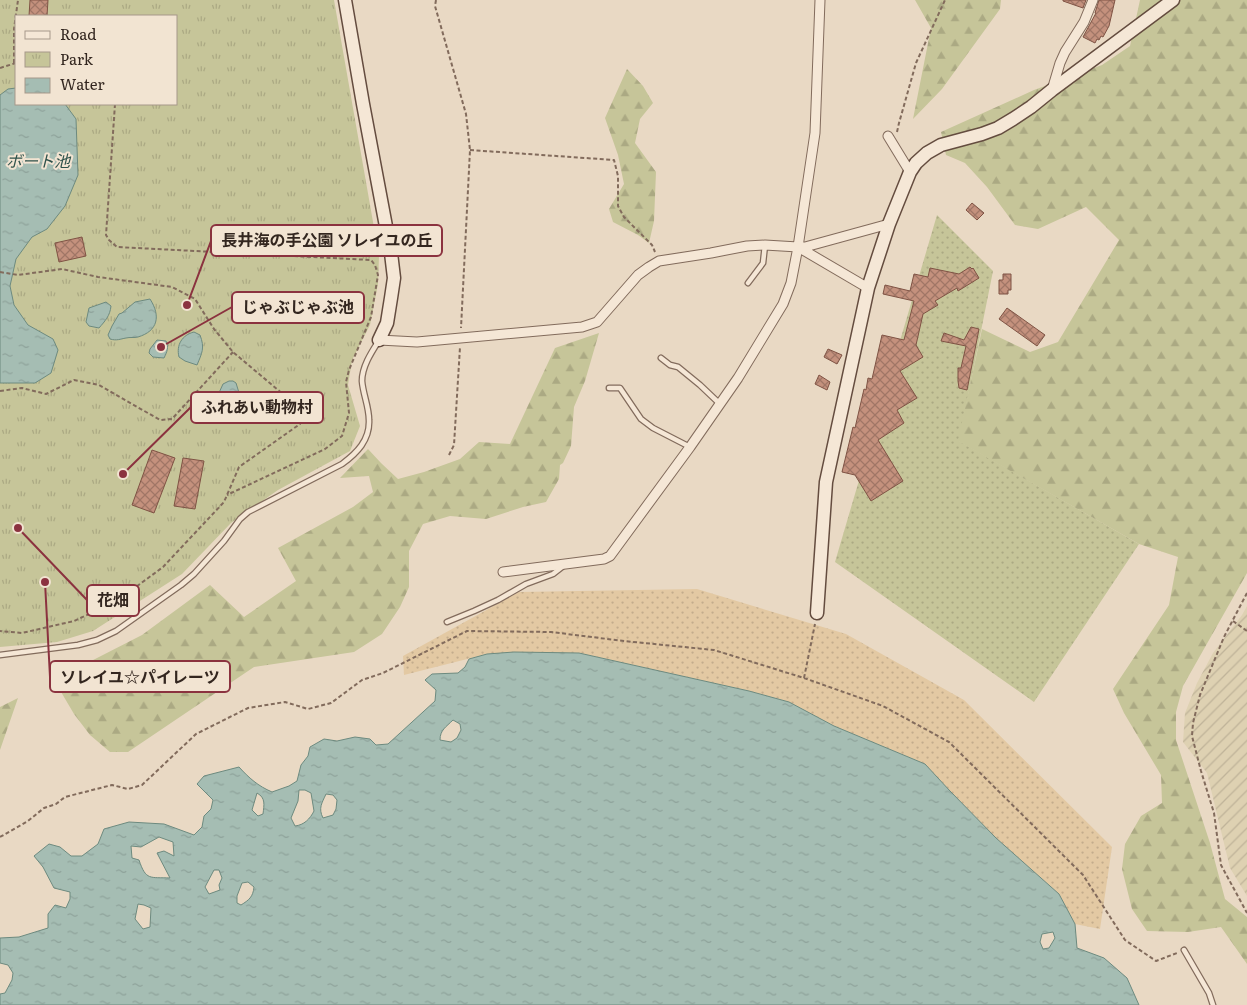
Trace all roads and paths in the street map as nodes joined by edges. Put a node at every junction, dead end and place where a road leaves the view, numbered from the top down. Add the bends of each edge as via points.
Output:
1 (18, 0) edge
2 (345, 0) edge
3 (436, 0) edge
4 (820, 0) edge
5 (945, 0) edge
6 (1093, 0) edge
7 (1173, 0) edge
8 (16, 15) edge
9 (15, 22) edge
10 (15, 63) edge
11 (0, 68) edge
12 (1052, 90) junction
13 (115, 105) edge
14 (888, 136) dead end
15 (895, 147) junction
16 (470, 150) junction
17 (910, 172) junction
18 (889, 224) junction
19 (765, 245) junction
20 (798, 247) junction
21 (659, 261) junction
22 (0, 272) edge
23 (748, 283) dead end
24 (868, 288) junction
25 (460, 338) junction
26 (379, 340) junction
27 (233, 352) junction
28 (661, 358) dead end
29 (609, 388) dead end
30 (0, 391) edge
31 (720, 404) junction
32 (690, 447) junction
33 (449, 455) dead end
34 (227, 495) junction
35 (566, 564) junction
36 (504, 572) dead end
37 (1247, 593) edge
38 (817, 613) joint
39 (1233, 620) junction
40 (447, 622) dead end
41 (0, 631) edge
42 (1247, 631) edge
43 (0, 656) edge
44 (804, 678) junction
45 (0, 837) edge
46 (1247, 913) edge
47 (1184, 950) joint
48 (1213, 1005) edge

1 - 8 path
2 - 26 street via 394,278 387,323
3 - 16 path via 466,114
4 - 20 street via 815,133
5 - 15 path via 916,63
6 - 12 street via 1084,22 1065,52
7 - 12 street
9 - 10 path
10 - 11 path
12 - 17 street via 998,128 941,145 927,153
13 - 34 path via 106,235 117,247 371,260 378,275 371,317 346,382 349,413 342,436
14 - 15 street
15 - 17 street
16 - 21 path via 614,160 618,176 618,206 624,217 652,245
16 - 25 path
17 - 18 street
18 - 20 street
18 - 24 street
19 - 20 street
19 - 21 street
19 - 23 lane via 763,263
20 - 24 street
20 - 31 street via 792,283 783,304
21 - 25 street via 638,275 597,322 582,327
22 - 27 path via 18,276 62,269 172,287 195,299
24 - 38 street via 826,482
25 - 26 street via 416,342
25 - 33 path via 454,445
26 - 43 lane via 364,369 362,380 368,432 355,455 248,512 194,574 116,631 78,645
27 - 30 path via 172,419 160,420 99,385 74,380 46,394 22,388
27 - 34 path via 297,406 300,424 239,467
28 - 31 lane via 700,385
29 - 32 lane via 620,388 641,419
31 - 32 street
32 - 35 street via 610,556
34 - 41 path via 163,567 116,601 74,621 22,633
35 - 36 street
35 - 40 lane via 553,574
37 - 39 path
38 - 44 path
39 - 42 path
39 - 46 path via 1200,695 1192,736 1214,813 1221,865
44 - 45 path via 714,650 551,632 466,631 383,673 362,680 331,703 308,709 285,702 248,708 196,734 142,785 128,789 112,785 65,797
44 - 47 path via 883,706 949,742 1083,875 1125,940 1156,961
47 - 48 lane

